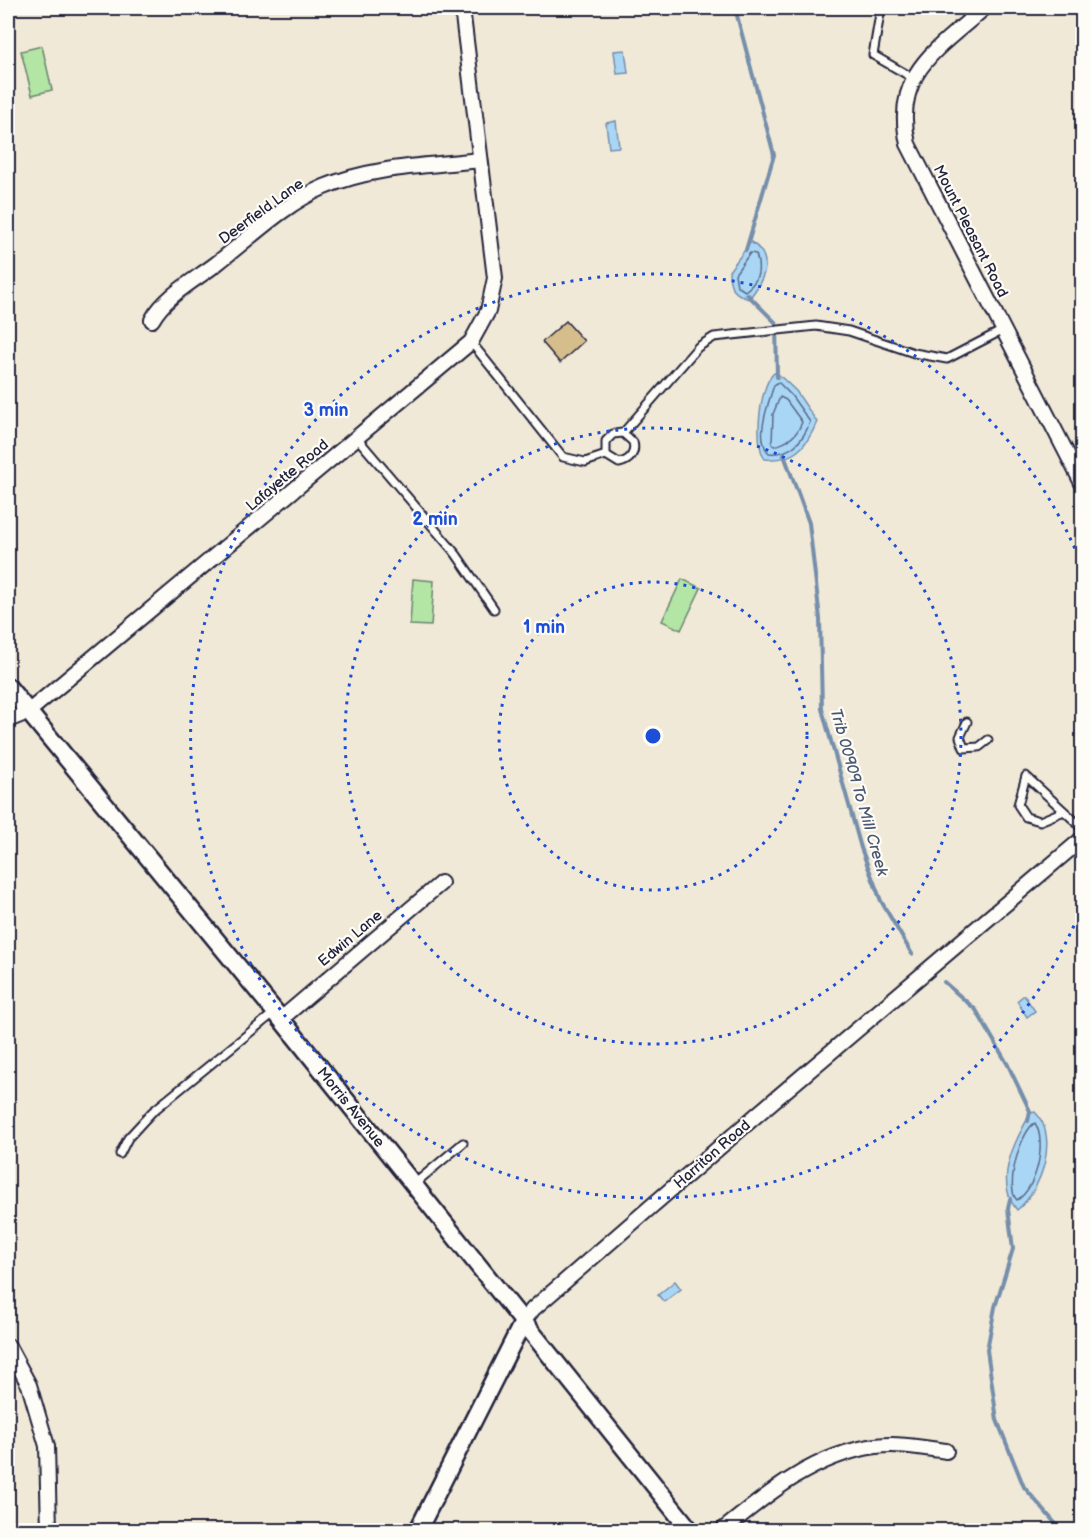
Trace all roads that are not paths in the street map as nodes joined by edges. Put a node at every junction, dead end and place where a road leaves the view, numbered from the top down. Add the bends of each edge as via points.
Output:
1 (462, 8) edge
2 (881, 8) edge
3 (984, 8) edge
4 (913, 78) junction
5 (480, 160) junction
6 (152, 320) dead end
7 (1003, 330) junction
8 (471, 342) junction
9 (623, 433) junction
10 (357, 438) junction
11 (606, 455) junction
12 (1083, 483) edge
13 (494, 609) dead end
14 (8, 687) edge
15 (27, 712) junction
16 (8, 720) edge
17 (967, 722) dead end
18 (988, 740) dead end
19 (1064, 811) junction
20 (1083, 830) edge
21 (1083, 839) edge
22 (441, 883) dead end
23 (278, 1016) junction
24 (463, 1143) dead end
25 (120, 1154) dead end
26 (413, 1185) junction
27 (523, 1322) junction
28 (8, 1347) edge
29 (946, 1451) dead end
30 (49, 1530) edge
31 (418, 1530) edge
32 (690, 1530) edge
33 (723, 1530) edge

1 - 5 street, Lafayette Road
2 - 4 lane via 873,55
3 - 4 street, Mount Pleasant Road via 930,57
4 - 7 street, Mount Pleasant Road via 904,104 908,144
5 - 6 street, Deerfield Lane via 373,172 324,187 296,203 158,309
5 - 8 street, Lafayette Road via 495,278 488,310
7 - 9 lane via 947,359 914,353 849,331 816,326 714,337 698,347
7 - 12 street, Mount Pleasant Road
8 - 10 street, Lafayette Road
8 - 11 lane via 563,457 585,462
9 - 11 lane via 613,434 606,441
9 - 11 lane via 633,442 632,456 619,463
10 - 13 lane via 456,554
10 - 15 street, Lafayette Road
14 - 15 street, Morris Avenue
15 - 16 street, Lafayette Road
15 - 23 street, Morris Avenue
17 - 18 lane via 960,737 964,748 979,747
19 - 19 lane via 1029,779 1026,776 1018,805 1020,813 1040,821
19 - 20 lane
21 - 27 street, Harriton Road via 759,1113 533,1309
22 - 23 street, Edwin Lane
23 - 25 lane via 152,1112 128,1138
23 - 26 street, Morris Avenue
24 - 26 lane
26 - 27 street, Morris Avenue
27 - 31 street, Harriton Road
27 - 32 street, Morris Avenue
28 - 30 street via 29,1385 47,1446
29 - 33 street via 876,1446 845,1454 779,1485

